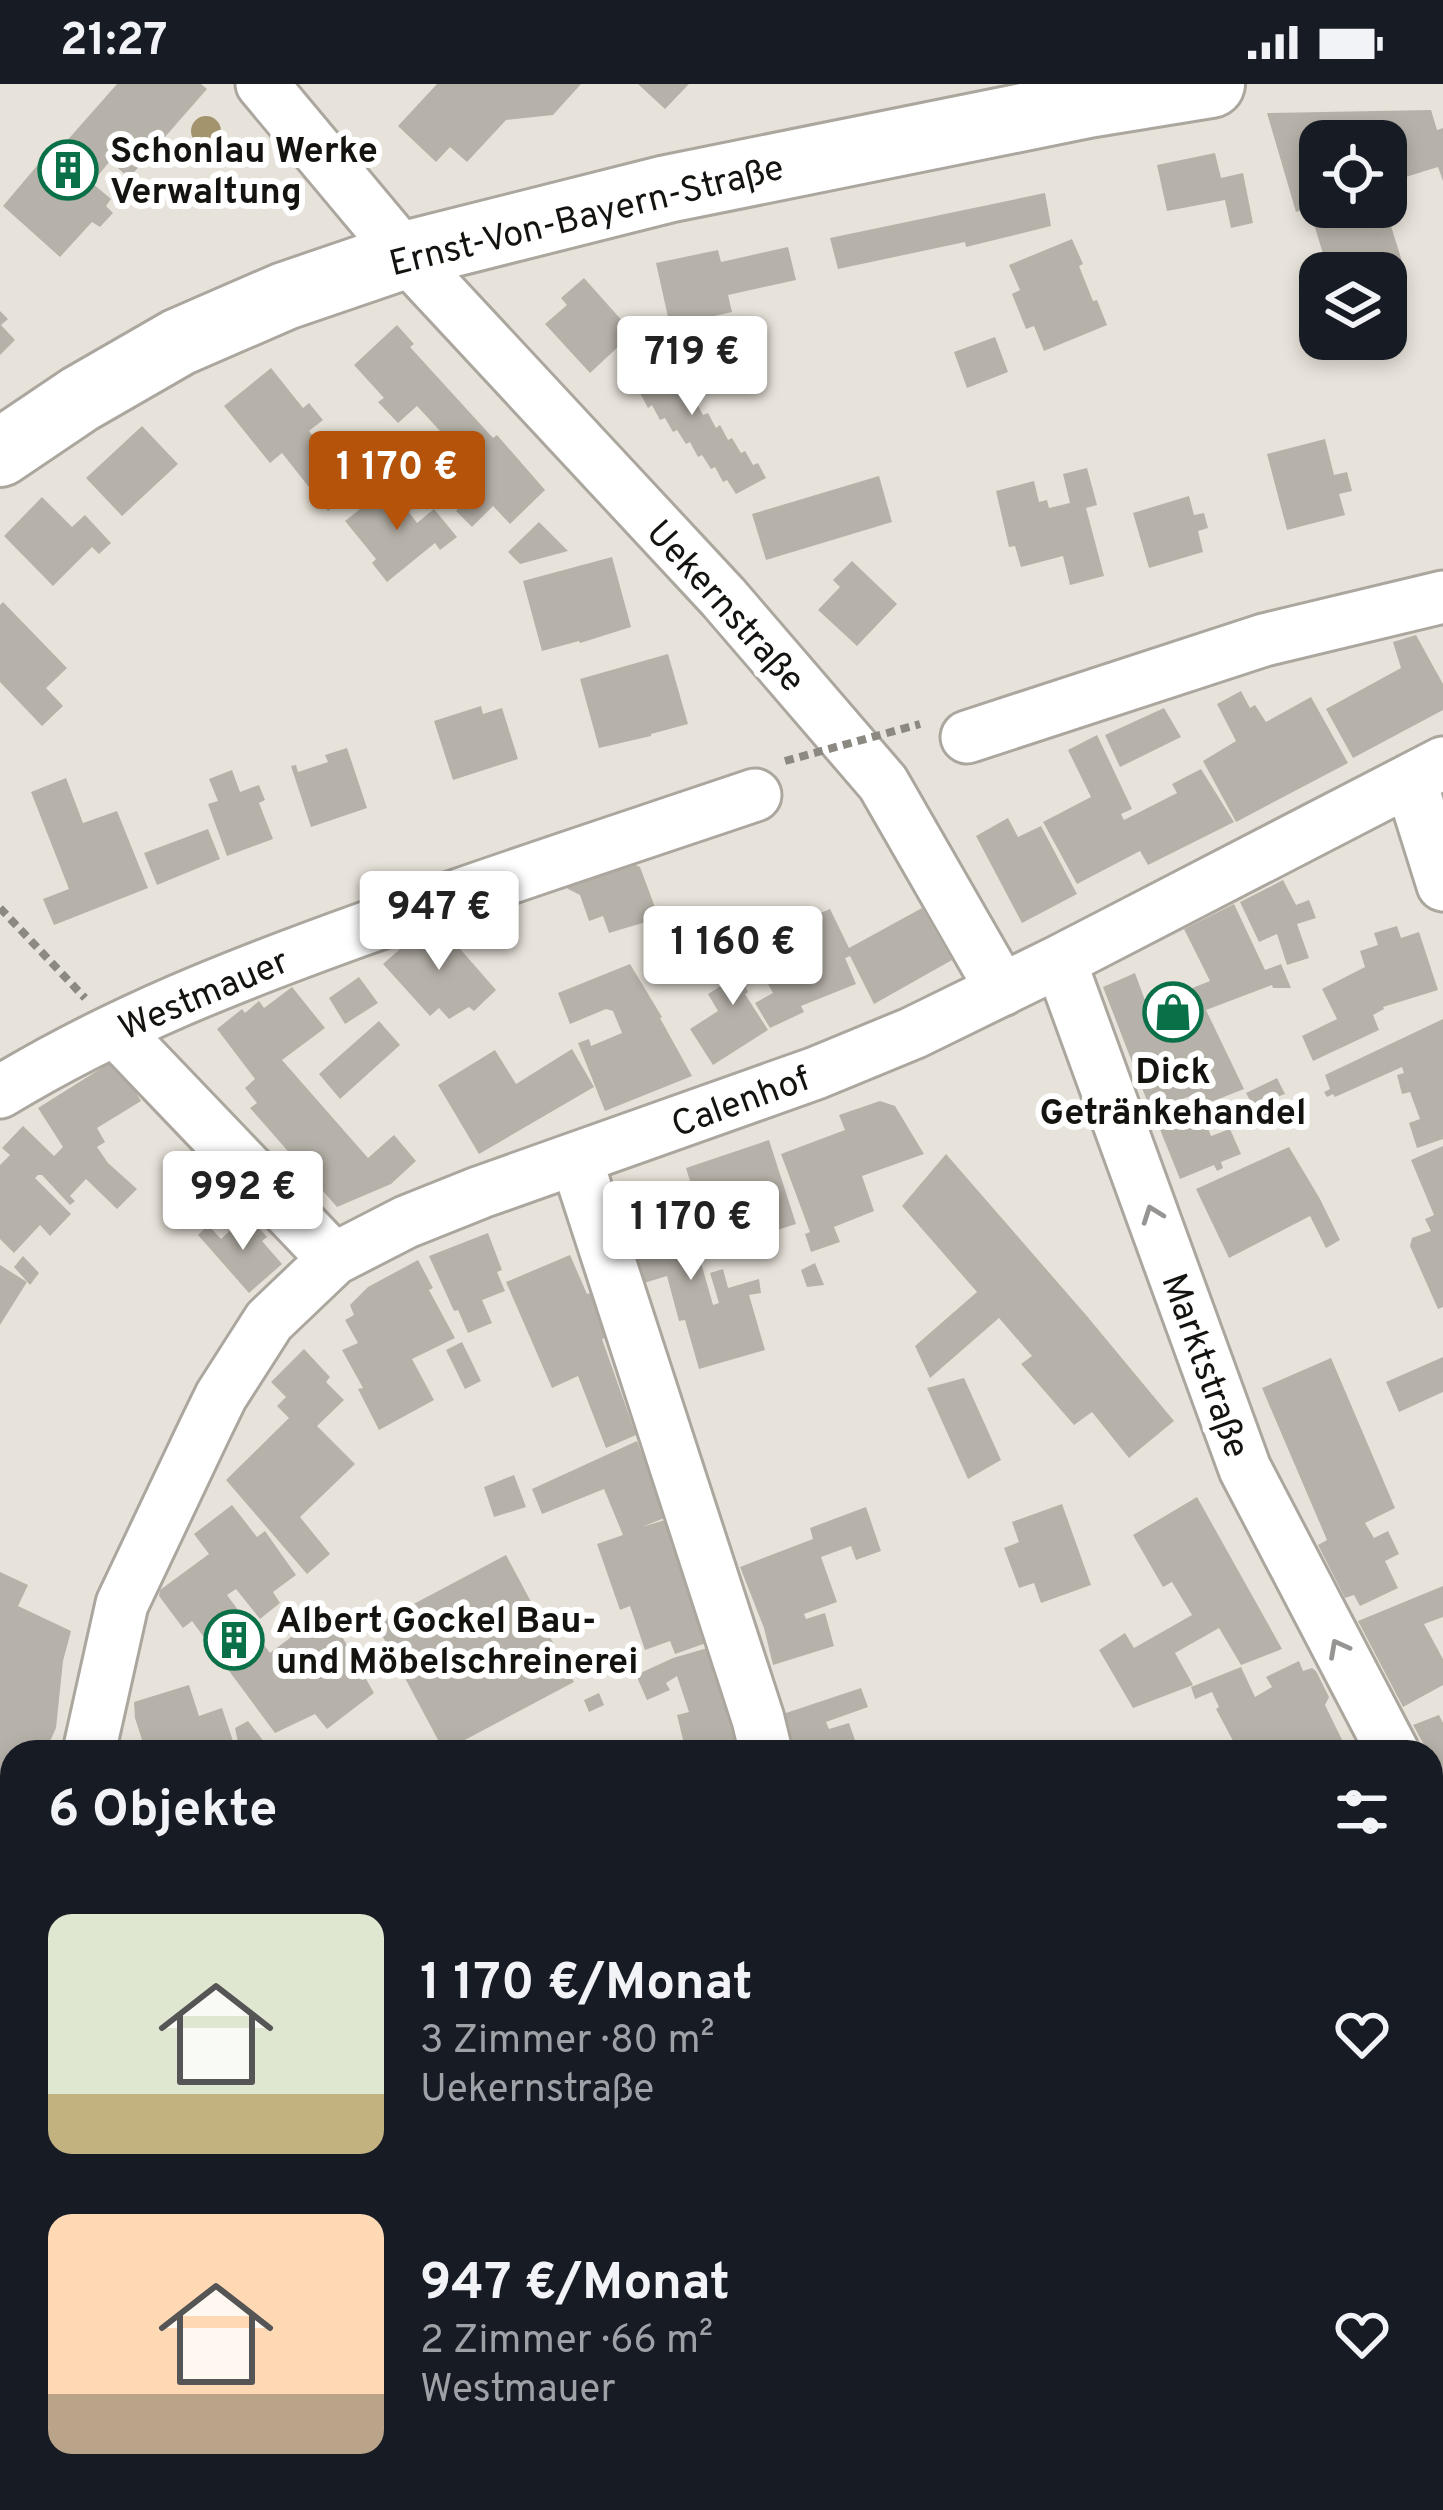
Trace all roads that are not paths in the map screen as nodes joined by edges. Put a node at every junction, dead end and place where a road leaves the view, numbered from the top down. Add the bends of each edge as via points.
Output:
1 (1211, 84) edge
2 (266, 86) edge
3 (405, 255) junction
4 (0, 453) edge
5 (1443, 598) edge
6 (943, 730) road end
7 (1427, 772) edge
8 (770, 778) road end
9 (1443, 885) edge
10 (1060, 961) junction
11 (1002, 989) junction
12 (115, 1030) junction
13 (0, 1092) edge
14 (576, 1159) junction
15 (334, 1259) junction
16 (92, 1740) edge
17 (763, 1740) edge
18 (1387, 1740) edge

1 - 3 main road, Ernst-Von-Bayern-Straße via 667,189
2 - 3 street, Uekernstraße
3 - 4 main road, Ernst-Von-Bayern-Straße via 179,342
3 - 11 street, Uekernstraße via 884,783
5 - 6 street
7 - 9 street
7 - 10 street, Calenhof
8 - 12 street, Westmauer via 230,976
10 - 11 street, Calenhof
18 -> 10 street, Marktstraße via 1244,1469
11 - 14 street, Calenhof via 816,1073
12 - 13 street, Westmauer
12 - 15 street
14 - 15 street, Calenhof via 406,1222
14 - 17 street
15 - 16 street, Calenhof via 268,1321 203,1431 122,1604

